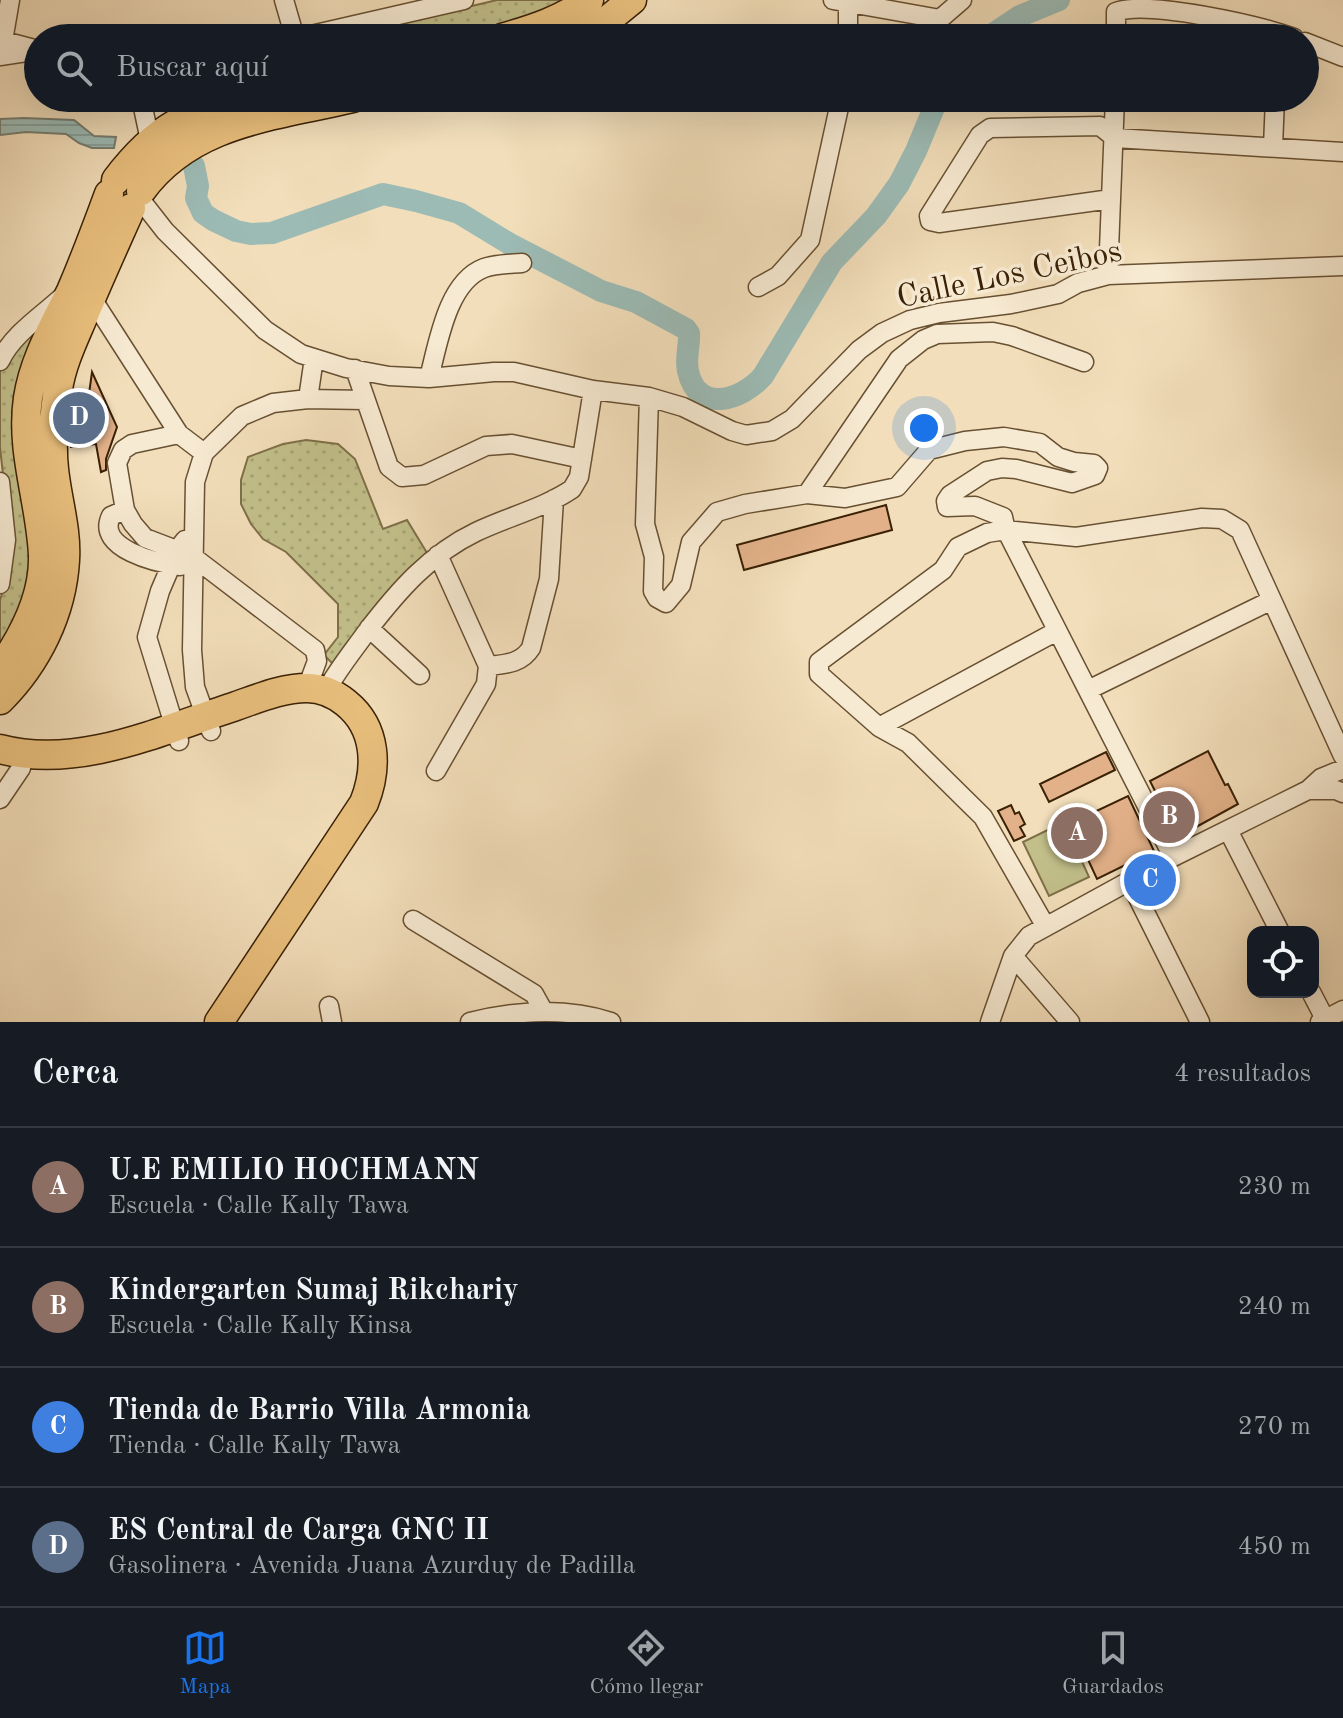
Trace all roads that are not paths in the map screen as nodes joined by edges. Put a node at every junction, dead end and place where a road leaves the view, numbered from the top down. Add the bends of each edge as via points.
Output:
1 (10, 0) edge
2 (284, 0) edge
3 (464, 0) edge
4 (589, 0) edge
5 (632, 0) edge
6 (962, 0) edge
7 (841, 2) edge
8 (874, 4) edge
9 (292, 24) edge
10 (358, 24) edge
11 (548, 24) edge
12 (602, 24) edge
13 (845, 24) edge
14 (1116, 24) edge
15 (1248, 24) edge
16 (1, 45) edge
17 (24, 48) edge
18 (1319, 48) edge
19 (1343, 57) edge
20 (144, 112) edge
21 (198, 112) edge
22 (293, 112) edge
23 (838, 112) edge
24 (1115, 112) edge
25 (1274, 112) edge
26 (194, 113) joint
27 (151, 138) junction
28 (1115, 138) junction
29 (1273, 147) junction
30 (1343, 152) edge
31 (131, 195) junction
32 (1111, 199) junction
33 (522, 263) dead end
34 (1343, 266) edge
35 (1108, 275) junction
36 (758, 287) dead end
37 (81, 293) junction
38 (2, 354) edge
39 (314, 358) junction
40 (1084, 362) dead end
41 (355, 369) junction
42 (429, 378) junction
43 (593, 390) junction
44 (649, 397) junction
45 (308, 399) junction
46 (365, 400) junction
47 (179, 434) junction
48 (204, 453) junction
49 (582, 459) junction
50 (0, 482) edge
51 (807, 494) junction
52 (554, 499) junction
53 (1006, 530) junction
54 (438, 555) junction
55 (2, 558) edge
56 (188, 561) junction
57 (0, 584) edge
58 (1272, 600) junction
59 (369, 628) junction
60 (1057, 631) junction
61 (488, 666) junction
62 (420, 675) dead end
63 (4, 689) edge
64 (316, 690) junction
65 (1088, 690) junction
66 (208, 724) junction
67 (879, 727) junction
68 (177, 734) junction
69 (7, 756) edge
70 (1343, 756) edge
71 (1343, 769) edge
72 (436, 771) dead end
73 (1308, 790) junction
74 (1343, 793) edge
75 (0, 799) edge
76 (1228, 830) junction
77 (1173, 857) junction
78 (1129, 880) junction
79 (413, 920) dead end
80 (1277, 926) edge
81 (1046, 927) junction
82 (1013, 956) junction
83 (1313, 998) edge
84 (1343, 1010) edge
85 (557, 1016) edge
86 (1323, 1021) edge
87 (199, 1022) edge
88 (219, 1022) edge
89 (470, 1022) edge
90 (611, 1022) edge
91 (990, 1022) edge
92 (1070, 1022) edge
93 (1200, 1022) edge

1 - 16 street
2 - 9 street
3 - 10 street
4 - 11 highway
5 - 12 highway
6 - 8 street via 940,19
7 - 8 street
7 - 13 street
14 - 15 street via 1116,12 1125,5 1179,7
16 - 17 street
18 - 19 street
20 - 27 street
21 - 26 highway
22 - 31 highway via 220,129 183,148
23 - 36 street via 810,240 778,276
24 - 28 street
25 - 29 street
26 - 27 highway
27 - 31 highway
27 - 31 street
28 - 29 street
28 - 32 street
28 - 32 street via 1100,126 990,128 980,135 929,216 939,223
29 - 30 street
31 - 37 highway
31 - 39 street, Calle Los Ceibos via 265,330
32 - 35 street
33 - 42 street via 487,267 467,278 442,327
34 - 35 street, Calle Los Ceibos
35 - 44 street, Calle Los Ceibos via 1058,294 939,313 882,333 801,412 772,431 746,435
37 - 38 street
37 - 47 street
37 - 63 highway via 55,409 54,468 65,560 56,612 38,653
39 - 41 street, Calle Los Ceibos
39 - 45 street
40 - 51 street via 993,332 937,334 923,340 899,359
41 - 42 street, Calle Los Ceibos
41 - 46 street
42 - 43 street, Calle Los Ceibos via 514,372
43 - 44 street, Calle Los Ceibos
43 - 49 street
44 - 51 street via 645,524 657,598 666,603 673,598 691,542 717,512
45 - 46 street
45 - 48 street via 273,403 242,416
46 - 49 street via 389,467 402,477 424,475 486,446 512,444
47 - 48 street
47 - 56 street via 132,444 117,463 125,510 145,538
48 - 56 street via 195,482
49 - 52 street via 572,489
50 - 55 street via 6,540
51 - 53 street via 845,498 897,487 929,450 1004,437 1040,443 1058,457 1098,468 1095,475 1072,483 1016,469 987,471 946,501 947,507 975,506 1003,517
52 - 54 street via 474,533
52 - 61 street via 549,579 531,648 515,662
53 - 58 street via 1076,537 1222,519 1240,530
53 - 60 street
53 - 67 street via 958,547 943,570 819,662 819,674
54 - 59 street via 409,579
54 - 61 street
55 - 57 street
56 - 64 street via 315,650
56 - 66 street via 195,687
56 - 68 street via 151,613 147,637
58 - 65 street
58 - 70 street
59 - 62 street
59 - 64 street
60 - 65 street
60 - 67 street
61 - 72 street via 486,684
64 - 66 highway via 271,694
64 - 88 highway via 351,707 368,731 374,764 369,791
65 - 77 street
66 - 68 highway
66 - 87 highway via 283,707 318,706 351,731 358,760 347,800
67 - 81 street via 908,743 983,817
68 - 69 highway via 66,753
69 - 75 street
71 - 73 street
73 - 74 street
73 - 76 street
76 - 77 street
76 - 80 street
77 - 78 street
78 - 81 street
78 - 93 street
79 - 85 street via 534,994
81 - 82 street via 1029,936
82 - 91 street
82 - 92 street
83 - 86 street
84 - 86 street
85 - 89 street
85 - 90 street

